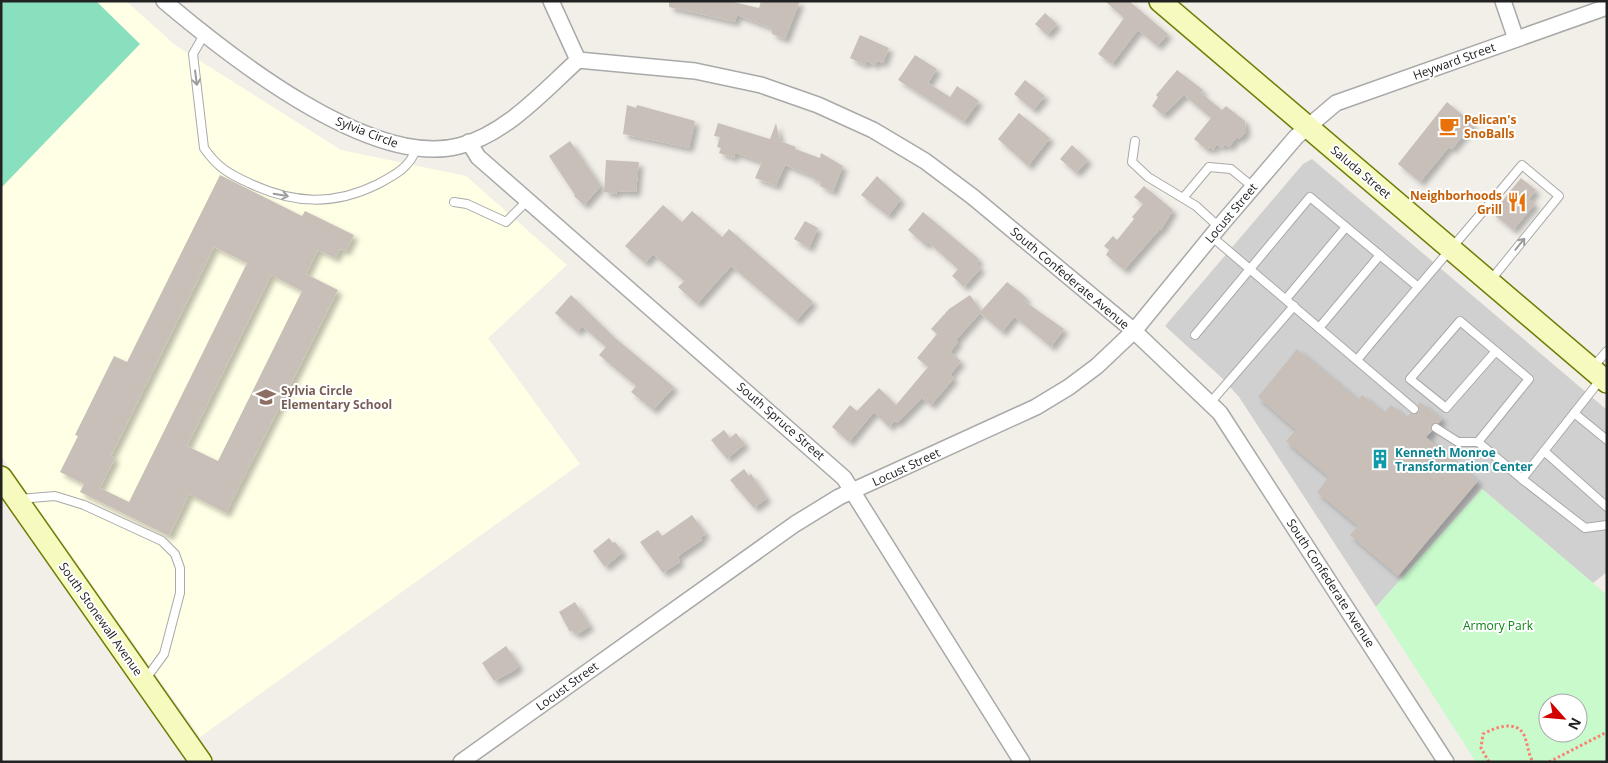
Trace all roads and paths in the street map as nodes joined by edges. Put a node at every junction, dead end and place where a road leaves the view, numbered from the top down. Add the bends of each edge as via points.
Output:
1 (164, 1) edge
2 (551, 1) edge
3 (1160, 1) edge
4 (1503, 1) edge
5 (1607, 7) edge
6 (205, 33) junction
7 (1516, 39) junction
8 (578, 60) junction
9 (1307, 126) junction
10 (469, 142) junction
11 (1134, 142) dead end
12 (416, 148) junction
13 (1253, 187) junction
14 (1183, 198) junction
15 (527, 201) junction
16 (454, 202) dead end
17 (1346, 226) junction
18 (1215, 231) junction
19 (1452, 249) junction
20 (1380, 255) junction
21 (1250, 268) junction
22 (1489, 282) junction
23 (1417, 286) junction
24 (1286, 299) junction
25 (1294, 306) junction
26 (1319, 328) junction
27 (1134, 331) junction
28 (1195, 335) dead end
29 (1496, 351) junction
30 (1607, 351) edge
31 (1357, 360) junction
32 (1600, 376) edge
33 (1210, 403) junction
34 (1414, 409) dead end
35 (1574, 413) junction
36 (1436, 428) dead end
37 (1607, 440) edge
38 (1478, 442) junction
39 (1544, 451) junction
40 (1, 477) edge
41 (1522, 479) junction
42 (853, 492) junction
43 (17, 499) junction
44 (1607, 506) edge
45 (1607, 525) edge
46 (144, 681) junction
47 (1607, 732) edge
48 (201, 762) edge
49 (461, 762) edge
50 (1022, 762) edge
51 (1446, 762) edge
52 (1489, 762) edge
53 (1534, 762) edge
54 (1549, 762) edge

1 - 6 street, Sylvia Circle
2 - 8 street
3 - 9 main road, Saluda Street
4 - 7 street
5 - 7 street, Heyward Street
6 - 12 street, Sylvia Circle via 305,105 371,136
6 -> 12 lane via 193,54 204,148 223,171 274,195 309,200 331,199 364,191 395,175 412,161
7 - 9 street, Heyward Street via 1336,103
8 - 10 street, Sylvia Circle via 525,108 486,136
8 - 27 street, South Confederate Avenue via 695,71 760,85 818,105 873,130 925,161 973,197
9 - 13 street, Locust Street
9 - 19 main road, Saluda Street
10 - 12 street, Sylvia Circle via 435,149
10 - 15 street, South Spruce Street via 478,157
11 - 14 lane via 1132,162 1148,178
13 - 14 lane via 1231,169 1209,167
13 - 18 street, Locust Street
14 - 18 lane via 1196,206
15 - 16 lane via 506,222 467,204
15 - 42 street, South Spruce Street via 820,454
17 - 20 lane
17 - 21 lane via 1310,197
17 - 24 lane
18 - 21 lane
18 - 27 street, Locust Street
19 - 22 main road, Saluda Street
22 -> 19 lane via 1559,196 1522,164
19 - 23 lane
20 - 23 lane
20 - 26 lane
21 - 24 lane
21 - 28 lane
22 - 32 main road, Saluda Street
23 - 31 lane
24 - 25 lane
25 - 26 lane
25 - 33 lane
26 - 31 lane
27 - 33 street, South Confederate Avenue
27 - 42 street, Locust Street via 1090,371 1036,407
29 - 29 lane via 1460,321 1410,379 1446,408
29 - 38 lane via 1529,379
30 - 32 lane
31 - 34 lane
32 - 35 lane
33 - 51 street, South Confederate Avenue via 1220,413
35 - 37 lane
35 - 39 lane
36 - 38 lane via 1458,442
38 - 41 lane
39 - 41 lane
39 - 44 lane
40 - 43 main road, South Stonewall Avenue
41 - 45 lane via 1584,528
42 - 49 street, Locust Street via 836,499 758,548
42 - 50 street, South Spruce Street
43 - 46 main road, South Stonewall Avenue
43 - 46 lane via 55,496 84,505 162,541 175,554 180,568 180,593 164,654
46 - 48 main road, South Stonewall Avenue
47 - 54 path
52 - 53 path via 1481,748 1483,734 1505,726 1523,734

